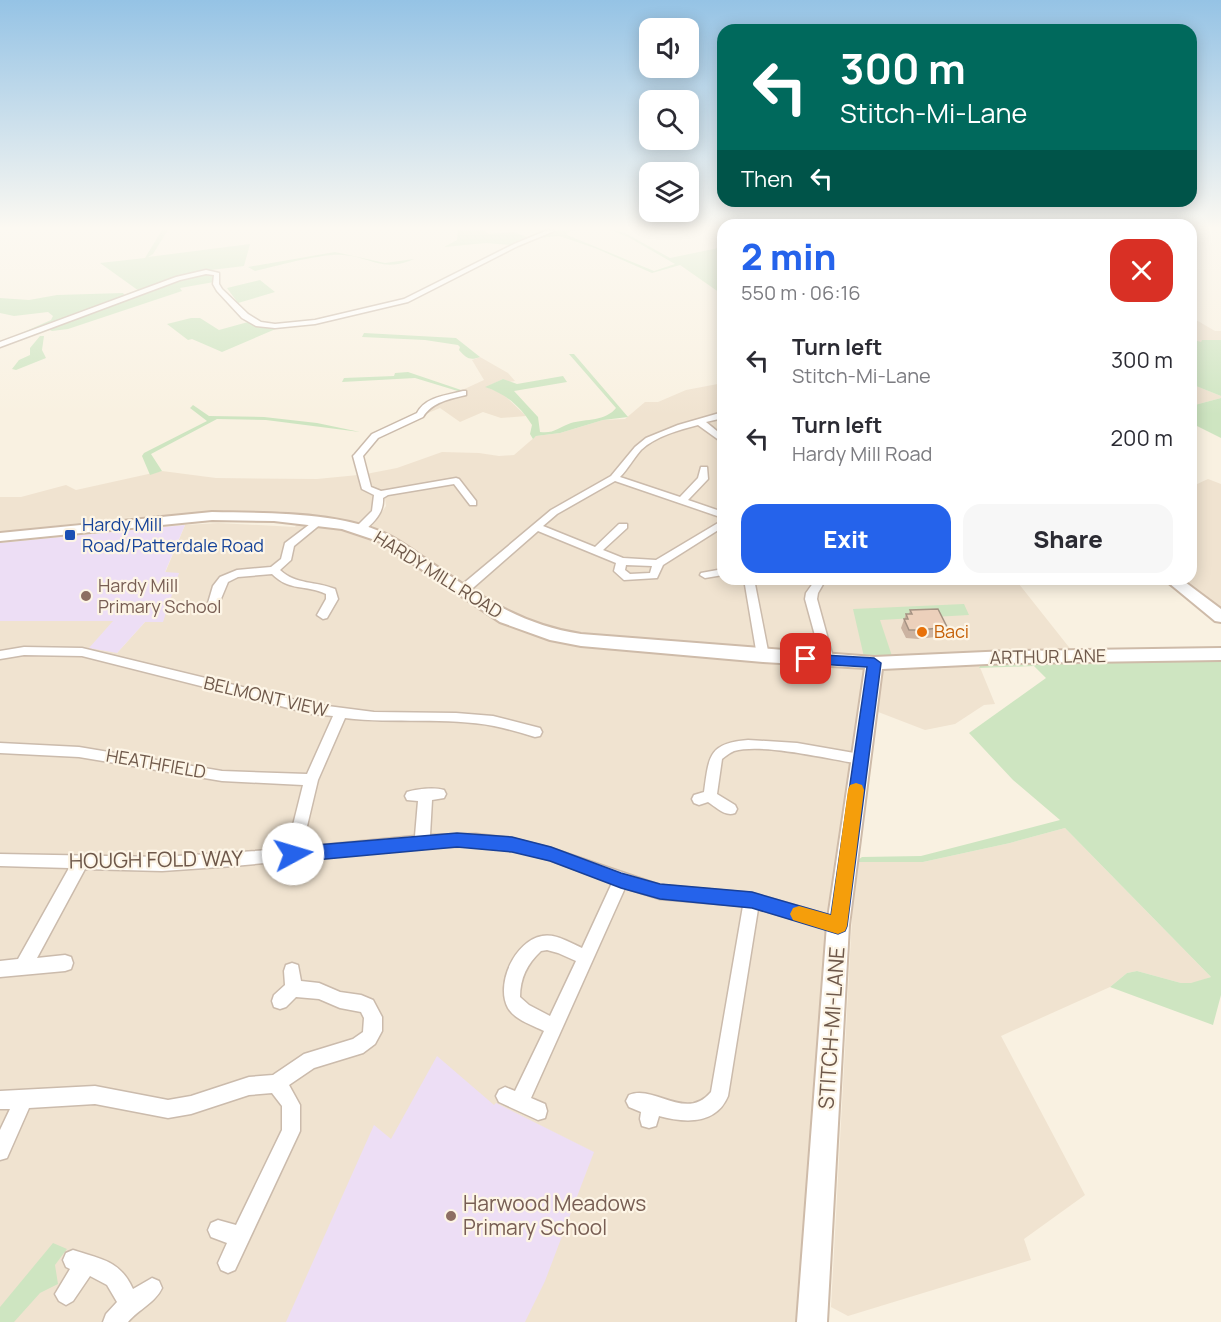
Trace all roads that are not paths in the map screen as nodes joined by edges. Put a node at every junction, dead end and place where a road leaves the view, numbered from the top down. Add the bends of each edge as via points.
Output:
1 (140, 292) edge
2 (221, 292) edge
3 (424, 292) edge
4 (0, 345) edge
5 (463, 393) dead end
6 (717, 416) edge
7 (700, 422) junction
8 (717, 435) edge
9 (703, 469) dead end
10 (614, 478) junction
11 (380, 494) junction
12 (681, 501) junction
13 (473, 503) dead end
14 (717, 512) edge
15 (318, 521) junction
16 (536, 527) junction
17 (717, 527) edge
18 (623, 528) dead end
19 (360, 529) junction
20 (0, 537) edge
21 (596, 551) junction
22 (274, 570) junction
23 (717, 573) edge
24 (705, 575) dead end
25 (750, 585) edge
26 (817, 585) edge
27 (1179, 585) edge
28 (462, 591) junction
29 (219, 596) dead end
30 (324, 609) dead end
31 (1221, 617) edge
32 (1221, 654) edge
33 (0, 656) edge
34 (763, 656) junction
35 (828, 661) junction
36 (874, 663) junction
37 (340, 714) junction
38 (535, 732) dead end
39 (0, 748) edge
40 (860, 759) junction
41 (311, 780) junction
42 (426, 795) dead end
43 (730, 809) dead end
44 (422, 842) junction
45 (293, 854) junction
46 (0, 860) edge
47 (80, 862) junction
48 (621, 880) junction
49 (752, 900) junction
50 (838, 926) junction
51 (586, 958) junction
52 (65, 963) dead end
53 (23, 967) junction
54 (0, 969) edge
55 (280, 1001) dead end
56 (555, 1027) junction
57 (276, 1084) junction
58 (24, 1098) junction
59 (0, 1100) edge
60 (645, 1108) dead end
61 (538, 1111) dead end
62 (0, 1151) edge
63 (218, 1230) dead end
64 (240, 1236) junction
65 (228, 1263) dead end
66 (152, 1288) dead end
67 (66, 1294) dead end
68 (128, 1305) junction
69 (114, 1322) edge
70 (812, 1322) edge

1 - 4 street
2 - 3 street via 254,322 275,326 315,322 406,301
5 - 11 street via 433,402 420,415 379,433 361,450 358,460 367,489
6 - 7 street
7 - 8 street
7 - 10 street via 643,444
9 - 12 street via 703,479
10 - 12 street
10 - 16 street via 562,507
11 - 13 street via 456,481
11 - 19 street via 378,511
12 - 14 street
15 - 19 main road, HARDY MILL ROAD
15 - 20 main road, HARDY MILL ROAD via 212,516
15 - 22 street via 289,545 286,560
16 - 21 street
16 - 28 street
17 - 21 street via 658,563 652,576 627,578 620,571 622,561
18 - 21 street
19 - 28 main road, HARDY MILL ROAD via 406,551
22 - 29 street via 231,576 222,581
22 - 30 street via 289,584 328,590 332,595
23 - 24 street
25 - 34 street
26 - 35 street via 811,599
27 - 31 main road
28 - 34 main road, HARDY MILL ROAD via 520,624 563,638
32 - 36 main road, ARTHUR LANE
33 - 37 street, BELMONT VIEW via 35,651 91,654 267,700
34 - 35 main road, HARDY MILL ROAD
35 - 36 main road, HARDY MILL ROAD
36 - 40 main road, STITCH-MI-LANE
37 - 38 street, BELMONT VIEW via 493,721
37 - 41 street
39 - 41 street, HEATHFIELD via 106,755 222,776
40 - 43 street via 765,746 719,748 704,797
40 - 50 main road, STITCH-MI-LANE
41 - 45 street
42 - 44 street
44 - 45 street, HOUGH FOLD WAY
44 - 48 street, HOUGH FOLD WAY via 476,840 512,844
45 - 47 street, HOUGH FOLD WAY via 162,864
46 - 47 street, HOUGH FOLD WAY
47 - 53 street
48 - 49 street, HOUGH FOLD WAY via 673,894
48 - 51 street
49 - 50 street, HOUGH FOLD WAY
49 - 60 street via 719,1096 710,1109 694,1113
50 - 70 main road, STITCH-MI-LANE
51 - 56 street
51 - 56 street via 552,944 537,945 528,952 510,984 518,1007
52 - 53 street
53 - 54 street
55 - 57 street via 292,979 340,1000 367,1006 373,1017 373,1031 357,1047 310,1060
56 - 61 street via 512,1099
57 - 58 street via 249,1086 168,1109 94,1095
57 - 64 street via 289,1099 291,1131
58 - 59 street
58 - 62 street
63 - 64 street
64 - 65 street
66 - 68 street
67 - 68 street via 79,1262 112,1273 123,1287
68 - 69 street

